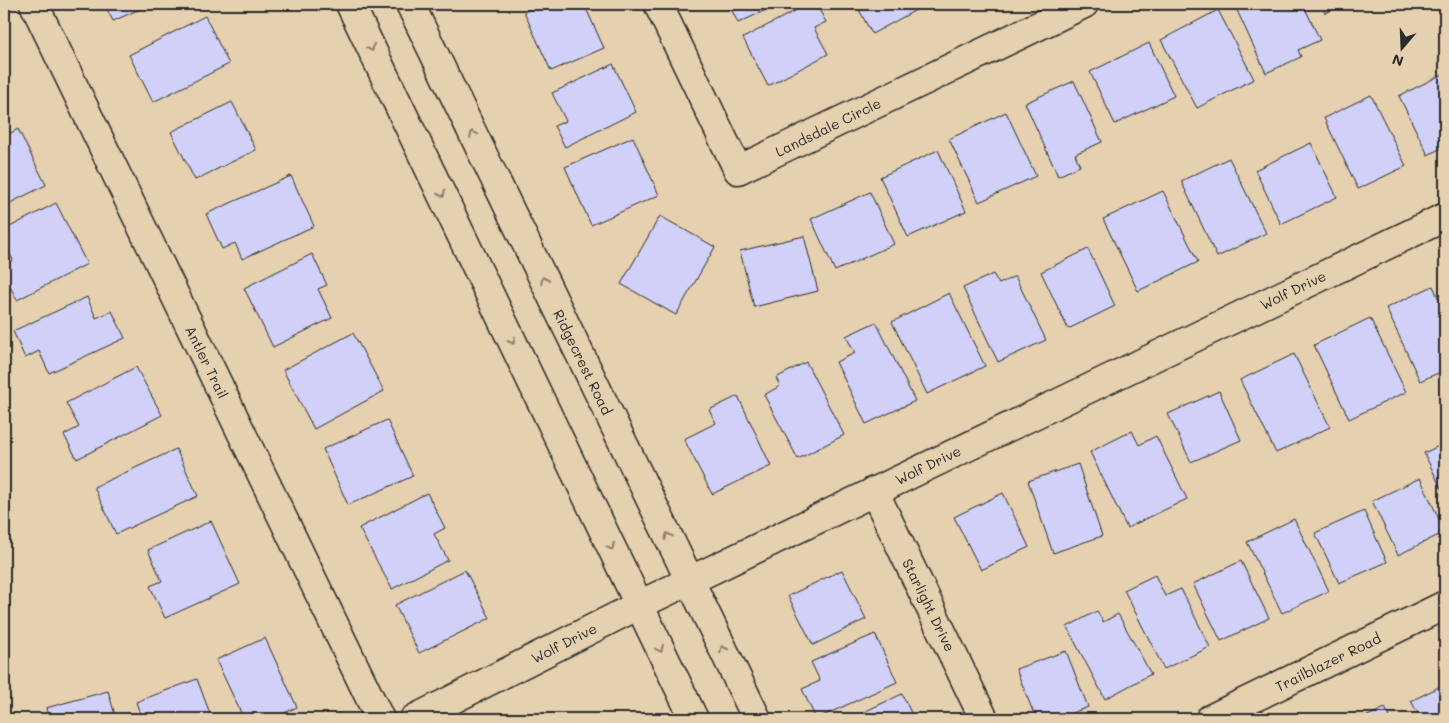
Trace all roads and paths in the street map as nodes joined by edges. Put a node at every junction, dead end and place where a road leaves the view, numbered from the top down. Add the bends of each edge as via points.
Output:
1 (34, 4) edge
2 (350, 4) edge
3 (410, 4) edge
4 (658, 4) edge
5 (1084, 4) edge
6 (1445, 216) edge
7 (874, 491) junction
8 (690, 580) junction
9 (639, 605) junction
10 (1445, 605) edge
11 (380, 719) edge
12 (414, 719) edge
13 (694, 719) edge
14 (757, 719) edge
15 (984, 719) edge
16 (1210, 719) edge

1 - 11 street, Antler Trail
2 -> 9 street
8 -> 3 street, Ridgecrest Road
4 - 5 street, Landsdale Circle via 738,170
6 - 7 street, Wolf Drive
7 - 8 street, Wolf Drive
7 - 15 street, Starlight Drive
8 - 9 street, Wolf Drive
14 -> 8 street, Ridgecrest Road
9 - 12 street, Wolf Drive
9 -> 13 street
10 - 16 street, Trailblazer Road

